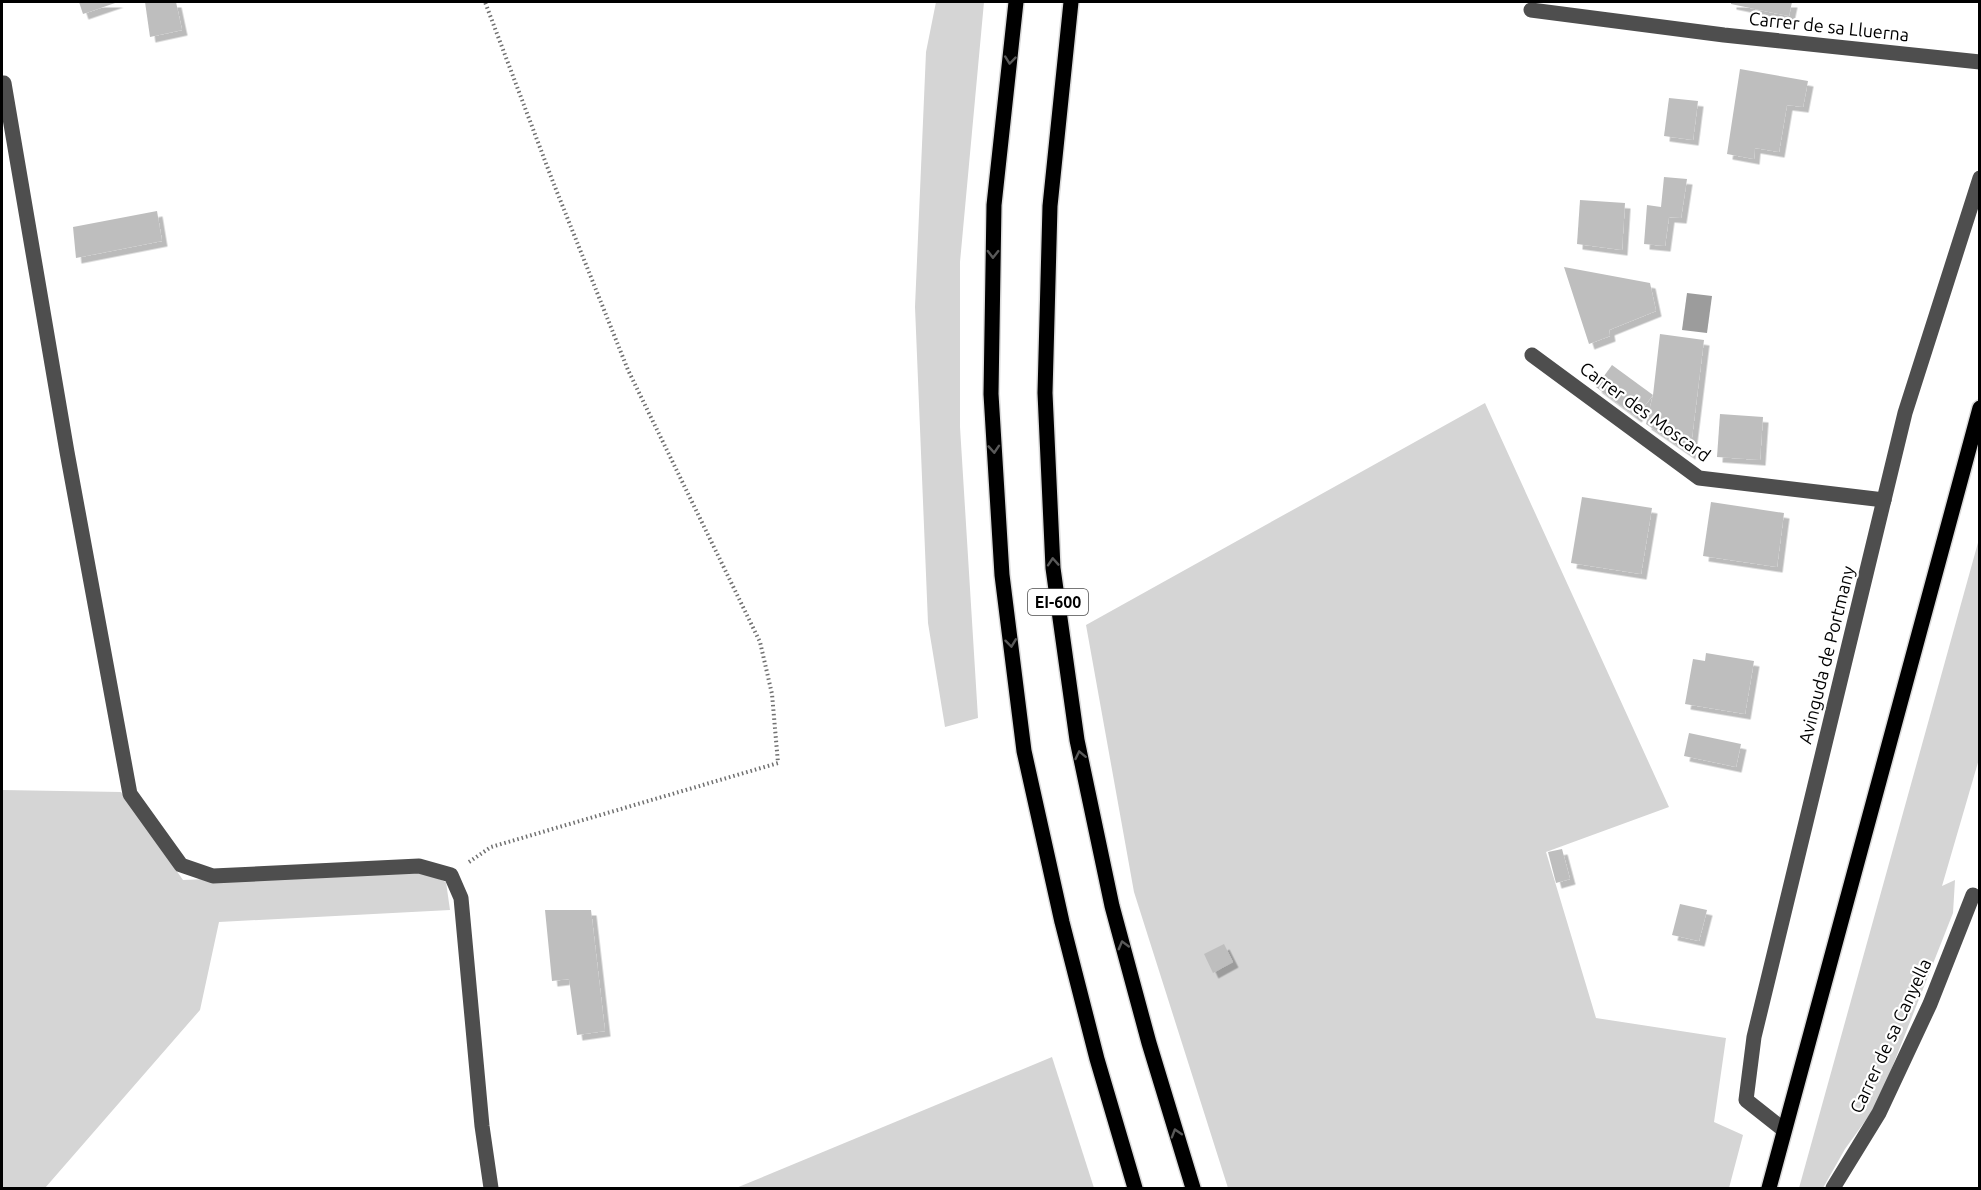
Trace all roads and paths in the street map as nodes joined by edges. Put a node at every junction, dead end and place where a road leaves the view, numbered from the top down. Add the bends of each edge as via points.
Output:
1 (485, 2) edge
2 (1016, 2) edge
3 (1071, 2) edge
4 (1531, 10) dead end
5 (1980, 62) edge
6 (4, 83) dead end
7 (1980, 178) edge
8 (1532, 354) dead end
9 (1980, 408) edge
10 (1884, 500) junction
11 (451, 875) junction
12 (1973, 895) dead end
13 (1784, 1130) junction
14 (491, 1188) edge
15 (1135, 1188) edge
16 (1193, 1188) edge
17 (1769, 1188) edge
18 (1833, 1188) edge

1 - 11 path via 628,370 760,642 772,694 778,763 491,847
2 -> 15 main road, EI-600 via 994,205 991,394 1002,575 1024,751 1097,1059
16 -> 3 main road, EI-600 via 1112,906 1077,740 1053,568 1045,393 1050,206
4 - 5 street, Carrer de sa Lluerna
6 - 11 street via 130,794 181,865 213,876 419,866
7 - 10 street, Avinguda de Portmany via 1905,413
8 - 10 street, Carrer des Moscard via 1699,478
9 - 13 main road
10 - 13 street, Avinguda de Portmany via 1754,1037 1746,1100
11 - 14 street via 461,898
12 - 18 street, Carrer de sa Canyella via 1930,1004 1879,1113
13 - 17 main road

